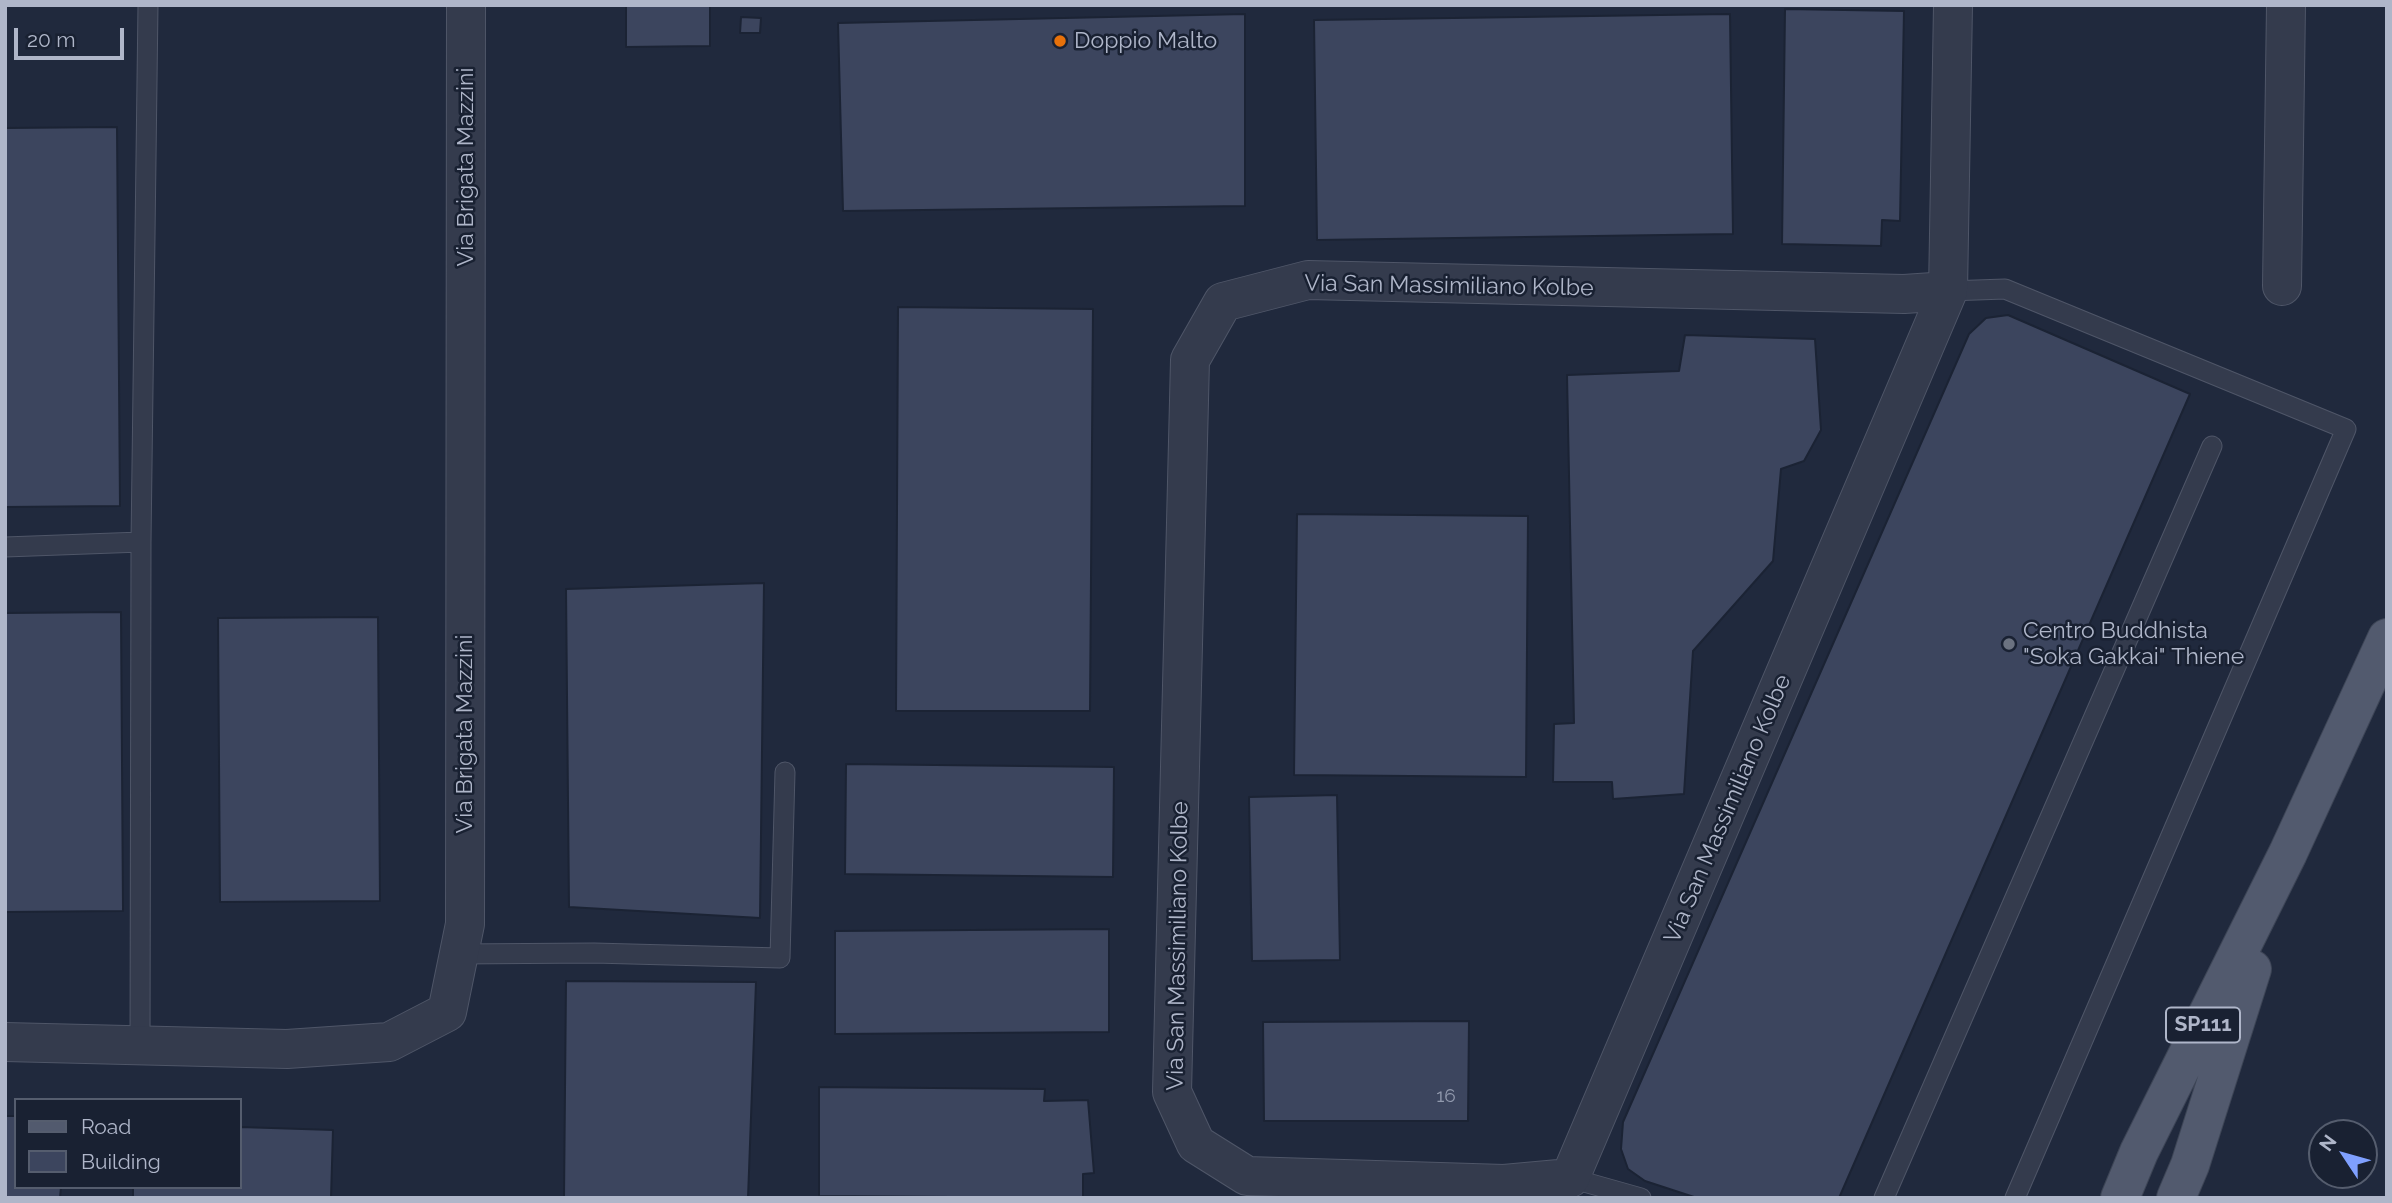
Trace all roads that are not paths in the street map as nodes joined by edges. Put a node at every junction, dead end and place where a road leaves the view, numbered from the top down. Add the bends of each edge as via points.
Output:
1 (148, 5) edge
2 (466, 5) edge
3 (1953, 5) edge
4 (2286, 5) edge
5 (2282, 286) dead end
6 (1948, 292) junction
7 (2212, 446) dead end
8 (141, 542) junction
9 (5, 547) edge
10 (2387, 638) edge
11 (785, 772) dead end
12 (2288, 853) junction
13 (458, 954) junction
14 (5, 1042) edge
15 (140, 1047) junction
16 (1570, 1178) junction
17 (1504, 1191) edge
18 (1641, 1198) edge
19 (1884, 1198) edge
20 (2015, 1198) edge
21 (2120, 1198) edge
22 (2176, 1198) edge

1 - 8 lane
2 - 13 street, Via Brigata Mazzini via 465,924
3 - 6 street, Via San Massimiliano Kolbe
4 - 5 street
6 - 16 street, Via San Massimiliano Kolbe
6 - 17 street, Via San Massimiliano Kolbe via 1308,280 1223,302 1190,360 1172,1092 1196,1144 1247,1176
6 - 20 lane via 2005,289 2346,429
7 - 19 lane
8 - 9 lane
8 - 15 lane
10 - 12 main road, SP111
11 - 13 lane via 779,958
12 - 21 main road, SP111
12 - 22 main road, SP111
13 - 15 street, Via Brigata Mazzini via 447,1012 389,1042 287,1049
14 - 15 street, Via Brigata Mazzini
16 - 17 street, Via San Massimiliano Kolbe
16 - 18 lane

